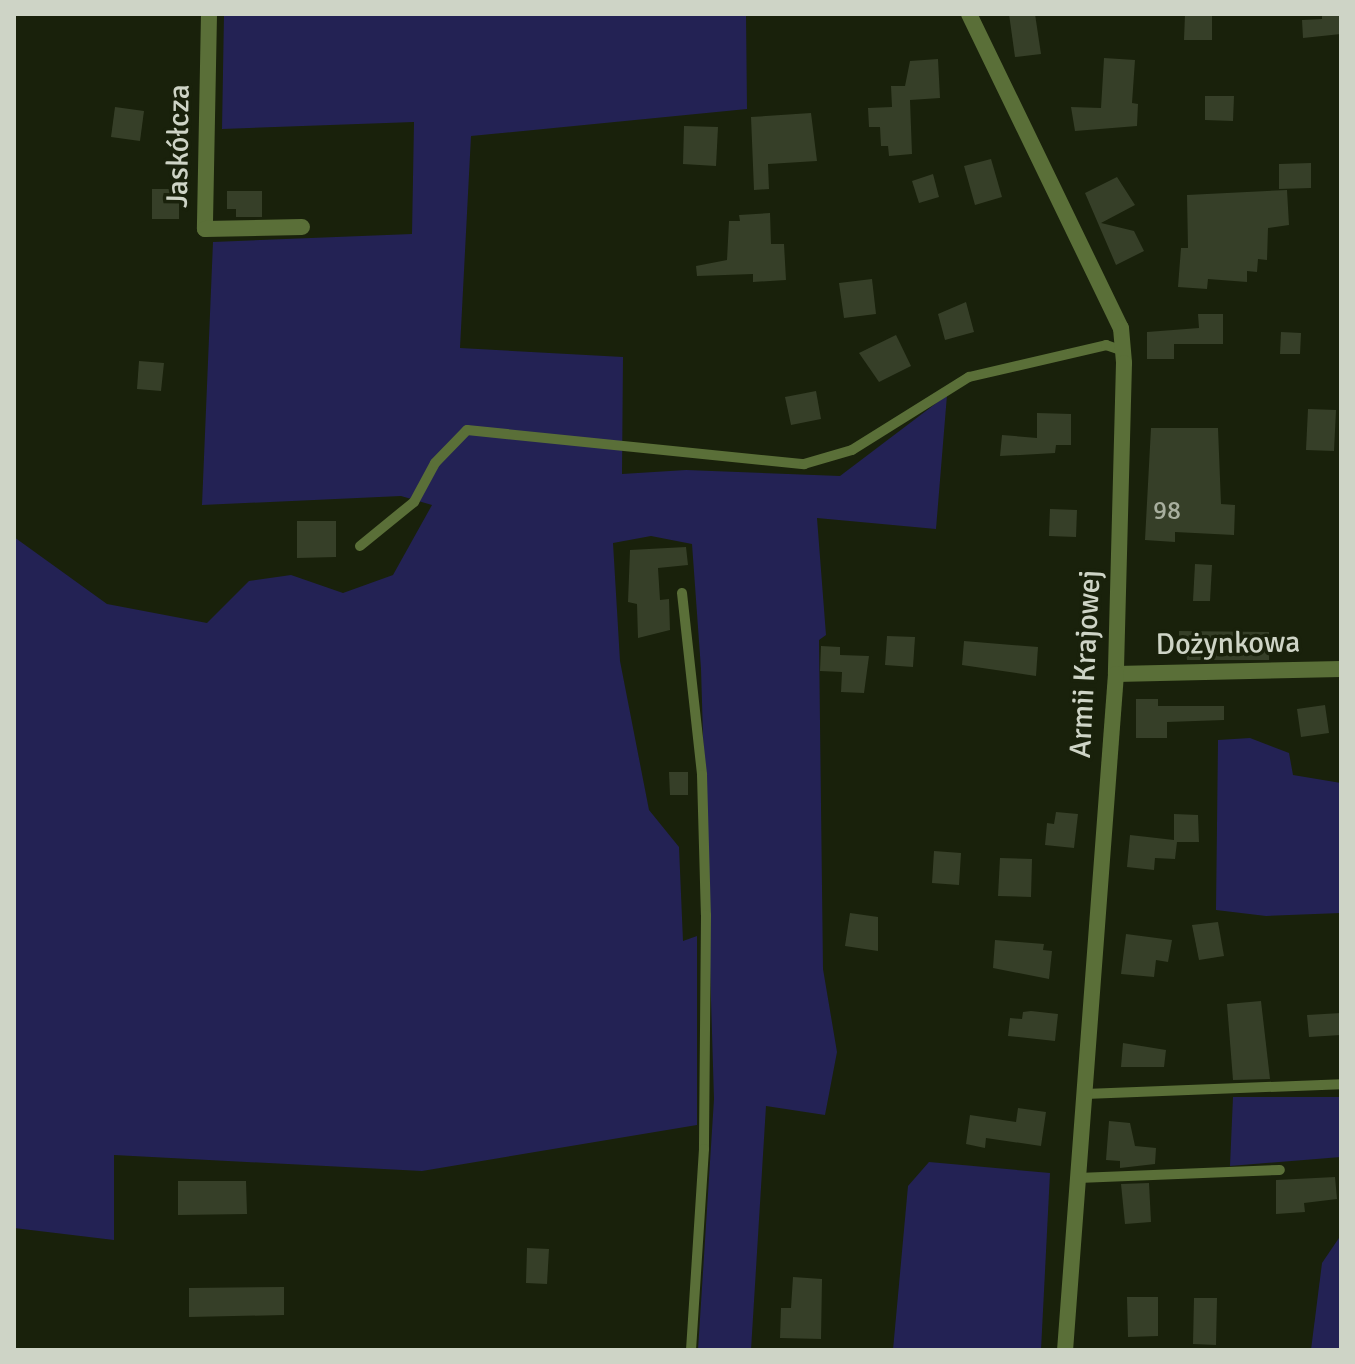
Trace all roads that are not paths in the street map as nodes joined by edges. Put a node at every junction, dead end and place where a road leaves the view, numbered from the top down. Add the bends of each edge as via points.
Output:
1 (209, 14) edge
2 (969, 14) edge
3 (302, 227) dead end
4 (1123, 351) junction
5 (360, 546) dead end
6 (682, 593) dead end
7 (1341, 669) edge
8 (1116, 674) junction
9 (1341, 1084) edge
10 (1085, 1094) junction
11 (1280, 1170) dead end
12 (1078, 1178) junction
13 (691, 1350) edge
14 (1065, 1350) edge

1 - 3 street, Jaskółcza via 205,229
2 - 4 street, Armii Krajowej via 1121,328
4 - 5 lane via 1106,345 969,377 852,450 804,464 467,430 435,463 414,502
4 - 8 street, Armii Krajowej
6 - 13 lane via 702,775 706,915 704,1149
7 - 8 street, Dożynkowa
8 - 10 street, Armii Krajowej
9 - 10 lane
10 - 12 street, Armii Krajowej
11 - 12 lane
12 - 14 street, Armii Krajowej

